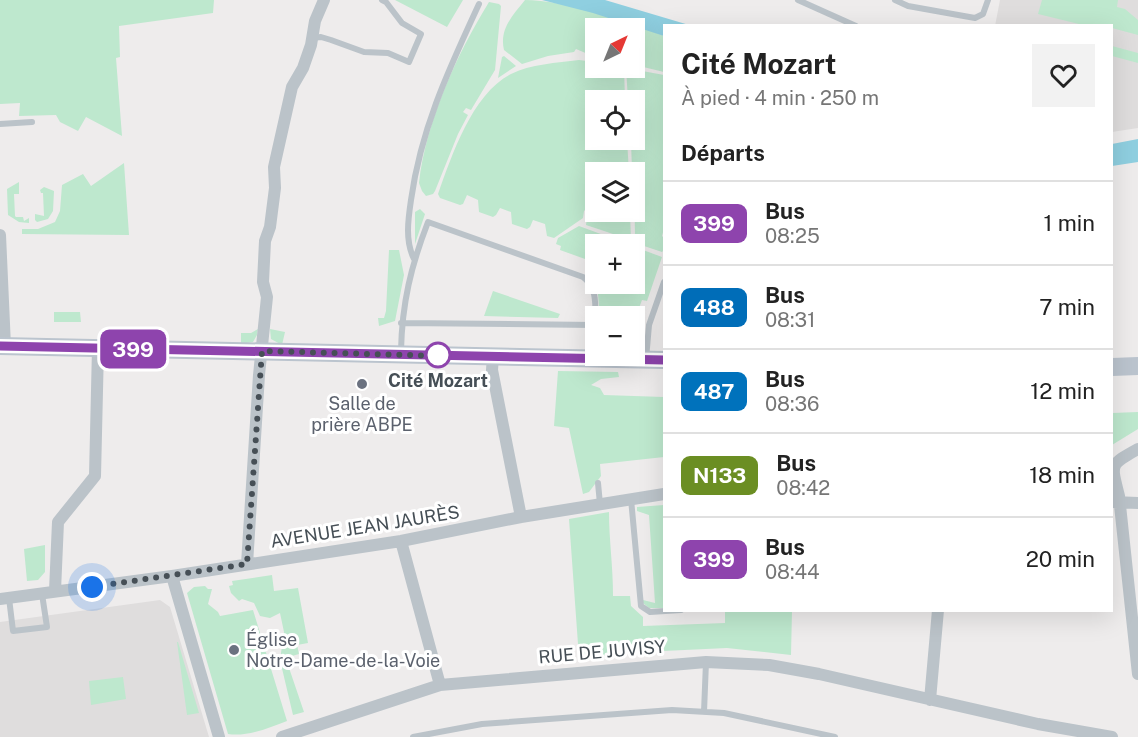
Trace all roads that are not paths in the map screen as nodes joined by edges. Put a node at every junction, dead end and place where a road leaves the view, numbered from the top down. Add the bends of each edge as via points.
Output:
1 (324, 0) edge
2 (382, 0) edge
3 (798, 0) edge
4 (895, 0) edge
5 (988, 0) edge
6 (479, 4) dead end
7 (852, 24) edge
8 (312, 38) junction
9 (32, 122) dead end
10 (0, 124) edge
11 (0, 235) edge
12 (414, 259) junction
13 (663, 285) edge
14 (594, 306) edge
15 (401, 323) junction
16 (585, 325) edge
17 (3, 346) edge
18 (98, 348) junction
19 (262, 351) junction
20 (401, 355) junction
21 (493, 356) junction
22 (585, 357) edge
23 (646, 360) joint
24 (663, 360) edge
25 (1138, 366) edge
26 (1113, 367) edge
27 (1138, 449) edge
28 (597, 483) dead end
29 (663, 494) edge
30 (631, 499) junction
31 (1115, 502) edge
32 (1138, 503) edge
33 (600, 504) junction
34 (521, 517) junction
35 (401, 541) junction
36 (247, 564) junction
37 (172, 576) junction
38 (55, 591) junction
39 (42, 593) junction
40 (5, 598) edge
41 (663, 611) edge
42 (938, 612) edge
43 (706, 662) junction
44 (1138, 674) edge
45 (440, 685) junction
46 (930, 700) junction
47 (705, 712) junction
48 (219, 737) edge
49 (282, 737) edge
50 (413, 737) edge
51 (835, 737) edge
52 (1112, 737) edge

1 - 8 street
2 - 8 lane via 402,23 421,34 409,62 388,53 364,52 321,37
3 - 7 lane
4 - 5 lane via 975,18 983,14
6 - 12 lane via 437,97 420,150 409,212 408,247
8 - 19 street via 291,93 274,167 275,188 265,241 263,282 267,297
9 - 10 lane
11 - 17 street
12 - 14 lane via 428,222 583,277 590,281
12 - 15 lane
13 - 23 lane via 649,325
15 - 16 lane
15 - 20 lane
17 - 18 street
18 - 19 street
18 - 38 street via 95,476 58,522
19 - 20 street
19 - 36 street
20 - 21 street
21 - 22 street
21 - 34 street via 492,370
23 - 24 street
25 - 26 street
27 - 31 street via 1116,462
28 - 33 lane
29 - 30 street, AVENUE JEAN JAURÈS
30 - 33 street, AVENUE JEAN JAURÈS
30 - 41 lane via 641,606 650,612
31 - 32 street
31 - 44 street
33 - 34 street, AVENUE JEAN JAURÈS
34 - 35 street, AVENUE JEAN JAURÈS
35 - 36 street, AVENUE JEAN JAURÈS
35 - 45 street
36 - 37 street, AVENUE JEAN JAURÈS
37 - 38 street, AVENUE JEAN JAURÈS
37 - 48 street
38 - 39 street, AVENUE JEAN JAURÈS
39 - 40 street, AVENUE JEAN JAURÈS
39 - 40 lane via 47,627 13,631
42 - 46 street
43 - 45 street, RUE DE JUVISY
43 - 46 street, RUE DE JUVISY via 769,665
43 - 47 lane
45 - 49 street, RUE DE JUVISY
46 - 52 street, RUE DE JUVISY
47 - 50 lane via 672,710 482,724
47 - 51 lane

